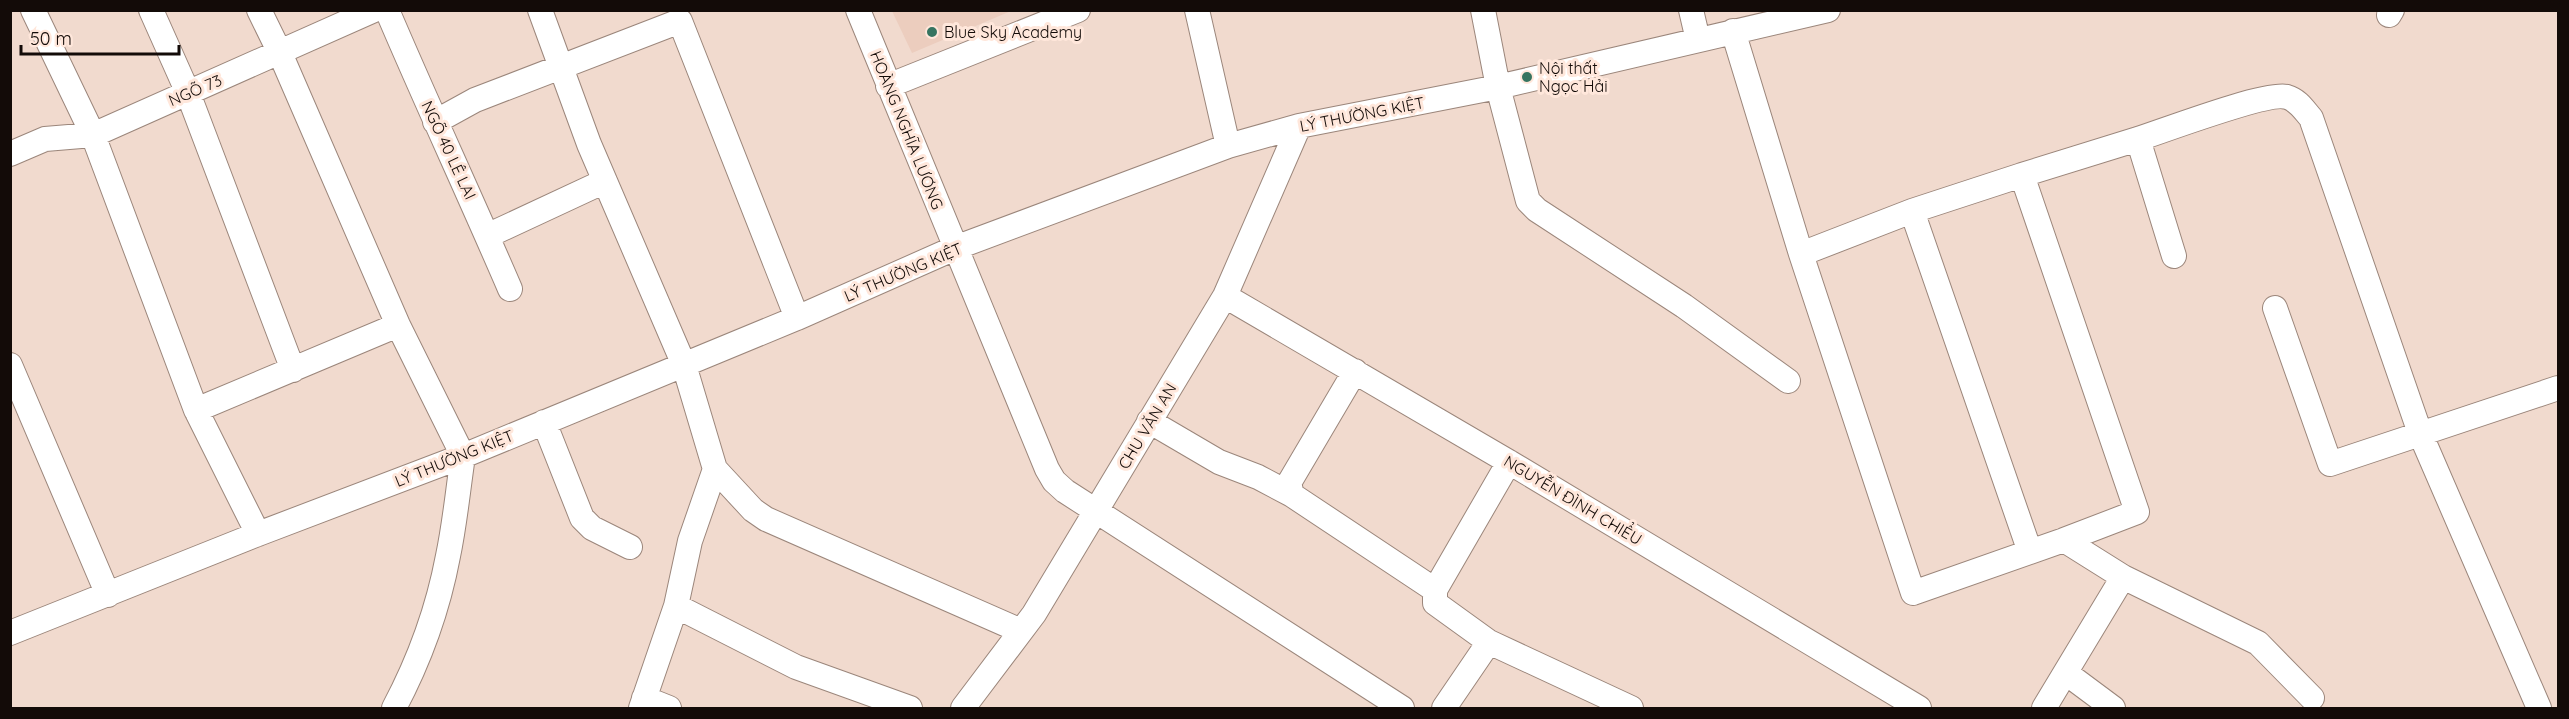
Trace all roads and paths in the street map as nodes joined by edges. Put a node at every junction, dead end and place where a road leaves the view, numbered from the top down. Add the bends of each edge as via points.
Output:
1 (33, 10) edge
2 (151, 10) edge
3 (259, 10) edge
4 (387, 10) edge
5 (540, 10) edge
6 (858, 10) edge
7 (1078, 10) edge
8 (1197, 10) edge
9 (1483, 10) edge
10 (1691, 10) edge
11 (1828, 10) edge
12 (364, 12) edge
13 (1733, 31) junction
14 (1698, 40) junction
15 (280, 53) junction
16 (561, 67) junction
17 (888, 86) junction
18 (1498, 87) junction
19 (188, 93) junction
20 (435, 122) junction
21 (1299, 126) junction
22 (93, 135) junction
23 (2138, 139) junction
24 (1228, 146) junction
25 (10, 154) edge
26 (2022, 175) junction
27 (605, 181) junction
28 (1912, 211) junction
29 (489, 236) junction
30 (955, 249) junction
31 (1801, 254) junction
32 (2174, 256) dead end
33 (510, 289) dead end
34 (1225, 296) junction
35 (2275, 308) dead end
36 (797, 318) junction
37 (398, 325) junction
38 (10, 365) edge
39 (684, 365) junction
40 (293, 370) junction
41 (1355, 371) junction
42 (1788, 381) dead end
43 (2559, 388) edge
44 (196, 410) junction
45 (1149, 421) junction
46 (544, 422) junction
47 (2420, 433) junction
48 (463, 456) junction
49 (1509, 462) junction
50 (715, 469) junction
51 (1292, 495) junction
52 (1096, 511) junction
53 (258, 534) junction
54 (2064, 540) junction
55 (630, 547) dead end
56 (2030, 552) junction
57 (2123, 577) junction
58 (1435, 590) junction
59 (108, 595) junction
60 (676, 606) junction
61 (1021, 631) junction
62 (10, 633) edge
63 (1489, 642) junction
64 (2066, 673) junction
65 (642, 703) edge
66 (2315, 705) edge
67 (394, 708) edge
68 (669, 708) edge
69 (910, 708) edge
70 (963, 708) edge
71 (1402, 708) edge
72 (1444, 708) edge
73 (1631, 708) edge
74 (1919, 708) edge
75 (2044, 708) edge
76 (2114, 708) edge
77 (2539, 708) edge

1 - 22 street
2 - 19 street
3 - 15 street
4 - 20 street, NGÕ 40 LÊ LAI
5 - 16 street
6 - 17 street, HOÀNG NGHĨA LƯƠNG
7 - 17 street
8 - 24 street
9 - 18 street
10 - 14 street
11 - 13 street, LÝ THƯỜNG KIỆT
12 - 15 street, NGÕ 73
13 - 14 street, LÝ THƯỜNG KIỆT
13 - 31 street
14 - 18 street, LÝ THƯỜNG KIỆT
15 - 19 street, NGÕ 73
15 - 37 street
16 - 20 street via 475,100
16 - 27 street
16 - 36 street via 680,21
17 - 30 street, HOÀNG NGHĨA LƯƠNG
18 - 21 street, LÝ THƯỜNG KIỆT
18 - 42 street via 1524,193 1537,210 1684,306
19 - 22 street, NGÕ 73
19 - 40 street
20 - 29 street, NGÕ 40 LÊ LAI
21 - 24 street, LÝ THƯỜNG KIỆT
21 - 34 street, CHU VĂN AN
22 - 25 street, NGÕ 73 via 45,139
22 - 44 street
23 - 26 street
23 - 32 street
23 - 47 street via 2264,98 2286,96 2298,102 2312,118
24 - 30 street, LÝ THƯỜNG KIỆT
26 - 28 street
26 - 54 street via 2137,512
27 - 29 street
27 - 39 street
28 - 31 street
28 - 56 street
29 - 33 street, NGÕ 40 LÊ LAI
30 - 36 street, LÝ THƯỜNG KIỆT
30 - 52 street, HOÀNG NGHĨA LƯƠNG via 1047,469 1065,491
31 - 56 street via 1913,593
34 - 41 street, NGUYỄN ĐÌNH CHIỂU
34 - 45 street, CHU VĂN AN
35 - 47 street via 2330,464
36 - 39 street, LÝ THƯỜNG KIỆT
37 - 40 street
37 - 48 street
38 - 59 street
39 - 46 street, LÝ THƯỜNG KIỆT
39 - 50 street
40 - 44 street
41 - 49 street, NGUYỄN ĐÌNH CHIỂU
41 - 51 street via 1289,483
43 - 47 street
44 - 53 street
45 - 51 street via 1219,462
45 - 52 street, CHU VĂN AN
46 - 48 street, LÝ THƯỜNG KIỆT
46 - 55 street via 582,518 592,528
47 - 77 street
48 - 53 street, LÝ THƯỜNG KIỆT
48 - 67 street via 449,555 439,595 414,668
49 - 58 street
49 - 74 street, NGUYỄN ĐÌNH CHIỂU
50 - 60 street via 690,541
50 - 61 street via 766,519
51 - 58 street
52 - 61 street, CHU VĂN AN
52 - 71 street, HOÀNG NGHĨA LƯƠNG
53 - 59 street, LÝ THƯỜNG KIỆT
54 - 56 street
54 - 57 street
57 - 64 street
57 - 66 street via 2258,644
58 - 63 street via 1437,607
59 - 62 street, LÝ THƯỜNG KIỆT
60 - 65 street
60 - 69 street via 796,667
61 - 70 street, CHU VĂN AN
63 - 72 street
63 - 73 street
64 - 75 street
64 - 76 street
65 - 68 street

